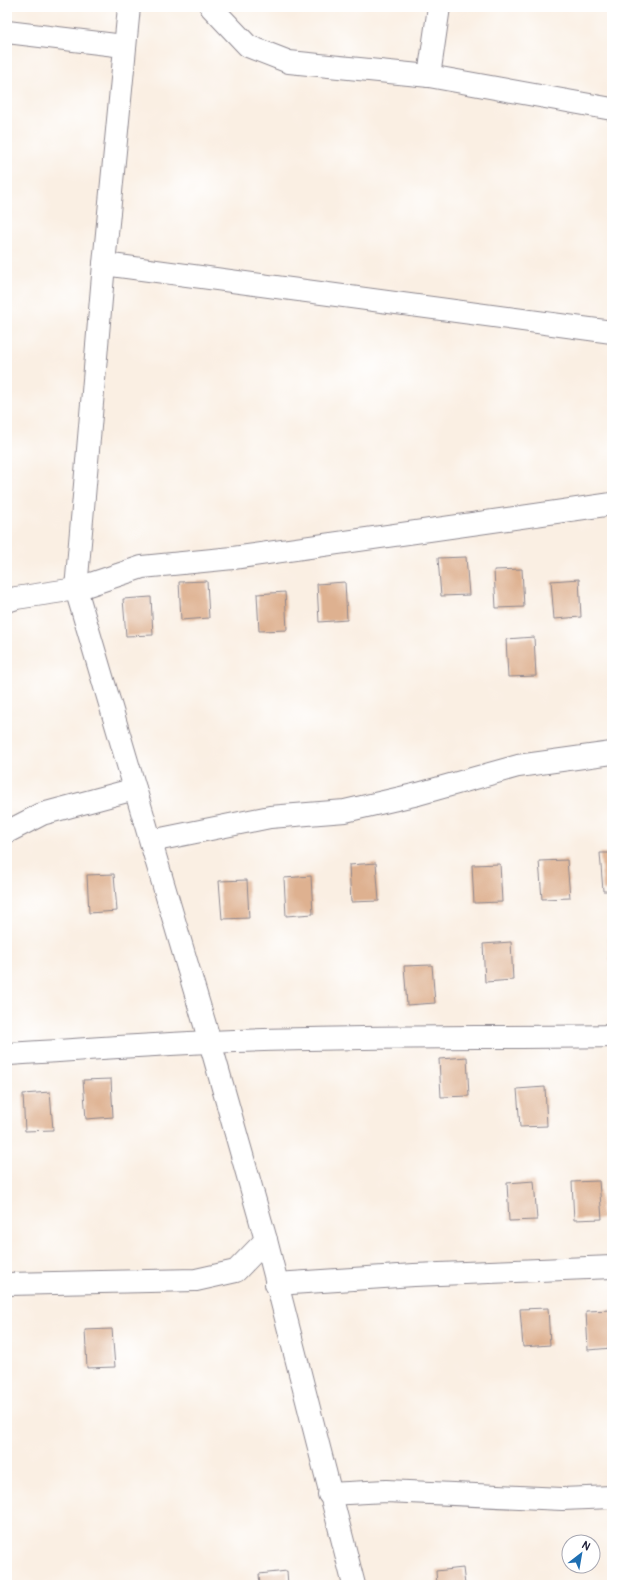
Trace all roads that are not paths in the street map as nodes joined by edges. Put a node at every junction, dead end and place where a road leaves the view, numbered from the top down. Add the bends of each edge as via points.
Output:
1 (129, 7) edge
2 (211, 7) edge
3 (439, 7) edge
4 (7, 32) edge
5 (124, 46) junction
6 (429, 76) junction
7 (612, 109) edge
8 (104, 264) junction
9 (612, 332) edge
10 (612, 504) edge
11 (76, 589) junction
12 (7, 601) edge
13 (612, 753) edge
14 (135, 788) junction
15 (7, 832) edge
16 (151, 841) junction
17 (612, 1036) edge
18 (210, 1042) junction
19 (7, 1054) edge
20 (266, 1240) junction
21 (612, 1267) edge
22 (7, 1284) edge
23 (276, 1284) junction
24 (329, 1494) junction
25 (612, 1497) edge
26 (354, 1585) edge

1 - 5 street
2 - 6 street via 248,46 289,62
3 - 6 street
4 - 5 street
5 - 8 street
6 - 7 street
8 - 9 street
8 - 11 street
10 - 11 street via 233,558 142,567
11 - 12 street
11 - 14 street
13 - 16 street via 518,766 418,794 345,810 270,817
14 - 15 street via 42,814
14 - 16 street
16 - 18 street
17 - 18 street
18 - 19 street
18 - 20 street
20 - 22 street via 236,1271 196,1280
20 - 23 street
21 - 23 street via 414,1275
23 - 24 street
24 - 25 street via 386,1491 562,1499
24 - 26 street

